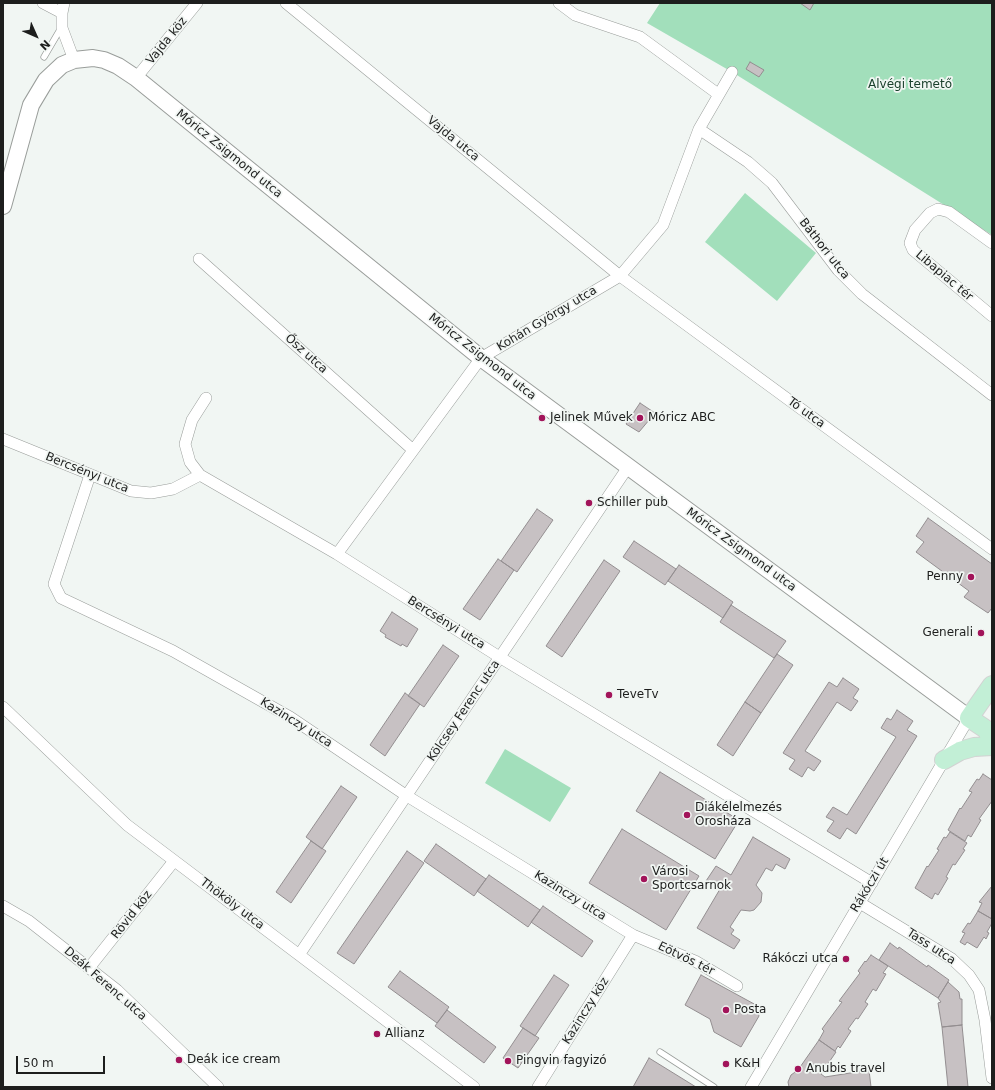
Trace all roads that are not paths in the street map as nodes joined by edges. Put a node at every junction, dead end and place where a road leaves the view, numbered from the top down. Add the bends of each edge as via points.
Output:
1 (43, 3) edge
2 (197, 3) edge
3 (286, 3) edge
4 (559, 3) edge
5 (63, 8) edge
6 (62, 28) junction
7 (44, 57) dead end
8 (74, 60) junction
9 (732, 72) dead end
10 (136, 78) junction
11 (718, 94) junction
12 (699, 129) junction
13 (3, 206) edge
14 (992, 243) edge
15 (199, 259) dead end
16 (620, 276) junction
17 (992, 316) edge
18 (481, 358) junction
19 (992, 395) edge
20 (206, 398) dead end
21 (3, 439) edge
22 (413, 450) junction
23 (628, 467) junction
24 (90, 475) junction
25 (200, 475) junction
26 (992, 549) edge
27 (337, 554) junction
28 (500, 658) junction
29 (992, 685) edge
30 (3, 707) edge
31 (969, 718) junction
32 (991, 737) edge
33 (944, 760) junction
34 (407, 796) junction
35 (174, 861) junction
36 (872, 883) junction
37 (860, 903) junction
38 (3, 906) edge
39 (633, 935) junction
40 (299, 955) junction
41 (89, 968) junction
42 (737, 986) dead end
43 (660, 1052) dead end
44 (992, 1078) edge
45 (218, 1087) edge
46 (474, 1087) edge
47 (538, 1087) edge
48 (714, 1087) edge
49 (751, 1087) edge

1 - 5 street
2 - 10 street, Vajda köz
3 - 16 street, Vajda utca
4 - 11 street via 575,15 640,37
5 - 6 street
6 - 7 lane
6 - 8 street
8 - 10 main road, Móricz Zsigmond utca via 104,60
8 - 13 main road via 54,71 38,90 31,105
9 - 11 street, Kohán György utca
10 - 18 main road, Móricz Zsigmond utca
11 - 12 street, Kohán György utca
12 - 16 street, Kohán György utca via 663,225
12 - 19 street, Báthori utca via 748,162 772,182 838,270 862,294
14 - 17 street, Libapiac tér via 949,212 938,209 916,230 910,243 913,250
15 - 22 street, Ősz utca
16 - 18 street, Kohán György utca
16 - 26 street, Tó utca
18 - 22 street, Kohán György utca
18 - 23 main road, Móricz Zsigmond utca
20 - 25 street via 192,420 185,444 190,462
21 - 24 street, Bercsényi utca
22 - 27 street, Kohán György utca
23 - 28 street, Kölcsey Ferenc utca
23 - 31 main road, Móricz Zsigmond utca
24 - 25 street, Bercsényi utca via 132,491 151,493 173,489
24 - 34 street, Kazinczy utca via 54,584 61,598 173,651 284,714
25 - 27 street, Bercsényi utca
27 - 28 street, Bercsényi utca
28 - 34 street, Kölcsey Ferenc utca
28 - 36 street, Bercsényi utca
29 - 31 main road, Rákóczi út
30 - 35 street, Thököly utca via 127,825
31 - 32 main road
31 - 33 street, Rákóczi út
32 - 33 main road
33 - 36 street, Rákóczi út
34 - 39 street, Kazinczy utca
34 - 40 street, Kölcsey Ferenc utca
35 - 40 street, Thököly utca
35 - 41 street, Rövid köz
36 - 37 street, Rákóczi út
37 - 44 street, Tass utca via 952,959 969,975 979,990
37 - 49 street, Rákóczi út
38 - 41 street, Deák Ferenc utca via 29,921
39 - 42 street, Eötvös tér via 695,961
39 - 47 street, Kazinczy köz
40 - 46 street, Thököly utca
41 - 45 street, Deák Ferenc utca via 117,990
43 - 48 lane

